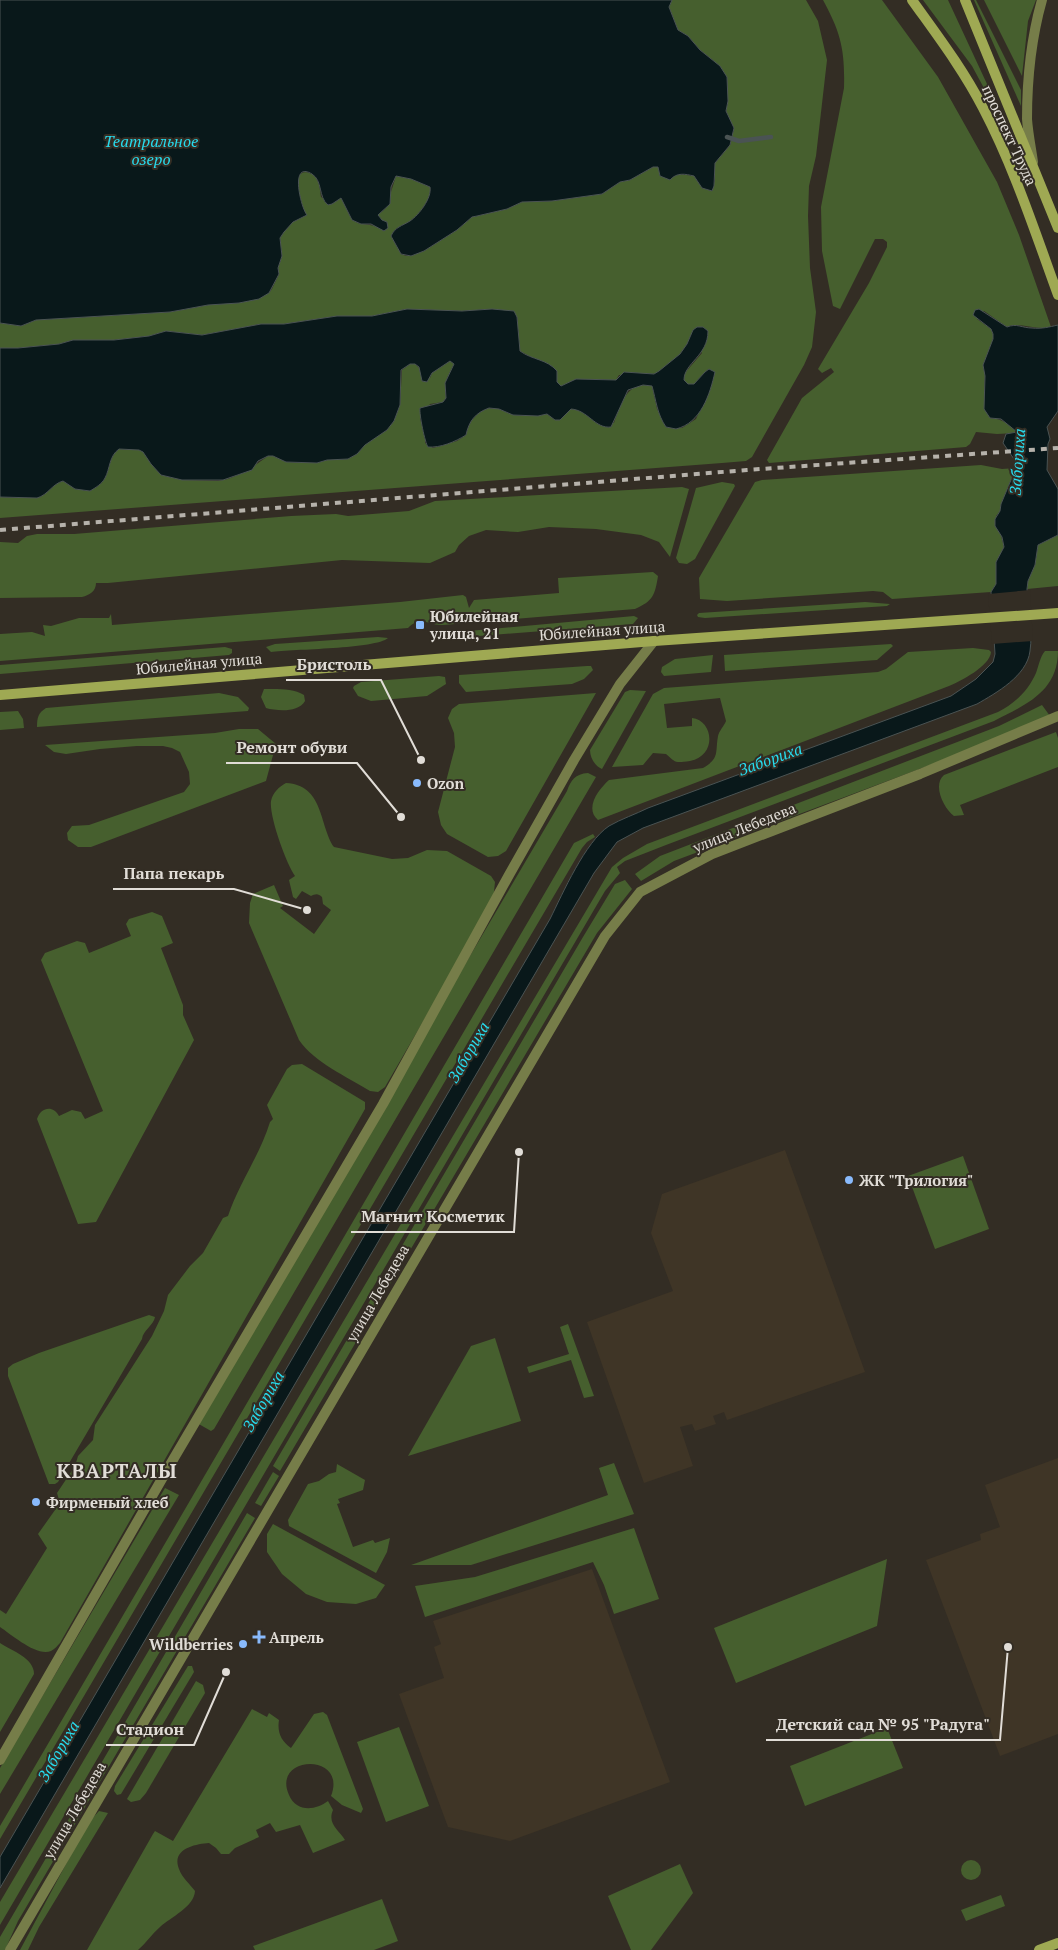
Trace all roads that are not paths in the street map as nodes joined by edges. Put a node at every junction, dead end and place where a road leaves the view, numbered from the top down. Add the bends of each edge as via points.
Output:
1 (912, 0) edge
2 (965, 0) edge
3 (1042, 0) edge
4 (1033, 163) junction
5 (1058, 228) edge
6 (1058, 294) edge
7 (1058, 613) edge
8 (654, 640) junction
9 (0, 695) edge
10 (1058, 716) edge
11 (0, 1760) edge
12 (1058, 1943) edge
13 (10, 1950) edge
14 (1039, 1950) edge

1 - 6 main road, проспект Труда via 958,64 983,109 1026,206
2 - 4 main road, проспект Труда
3 - 4 street via 1030,56 1027,121
4 - 5 main road, проспект Труда
7 - 8 main road, Юбилейная улица
8 - 9 main road, Юбилейная улица
8 - 11 street via 620,684 574,760 383,1104
10 - 13 street, улица Лебедева via 920,774 712,854 640,892 605,936
12 - 14 main road

